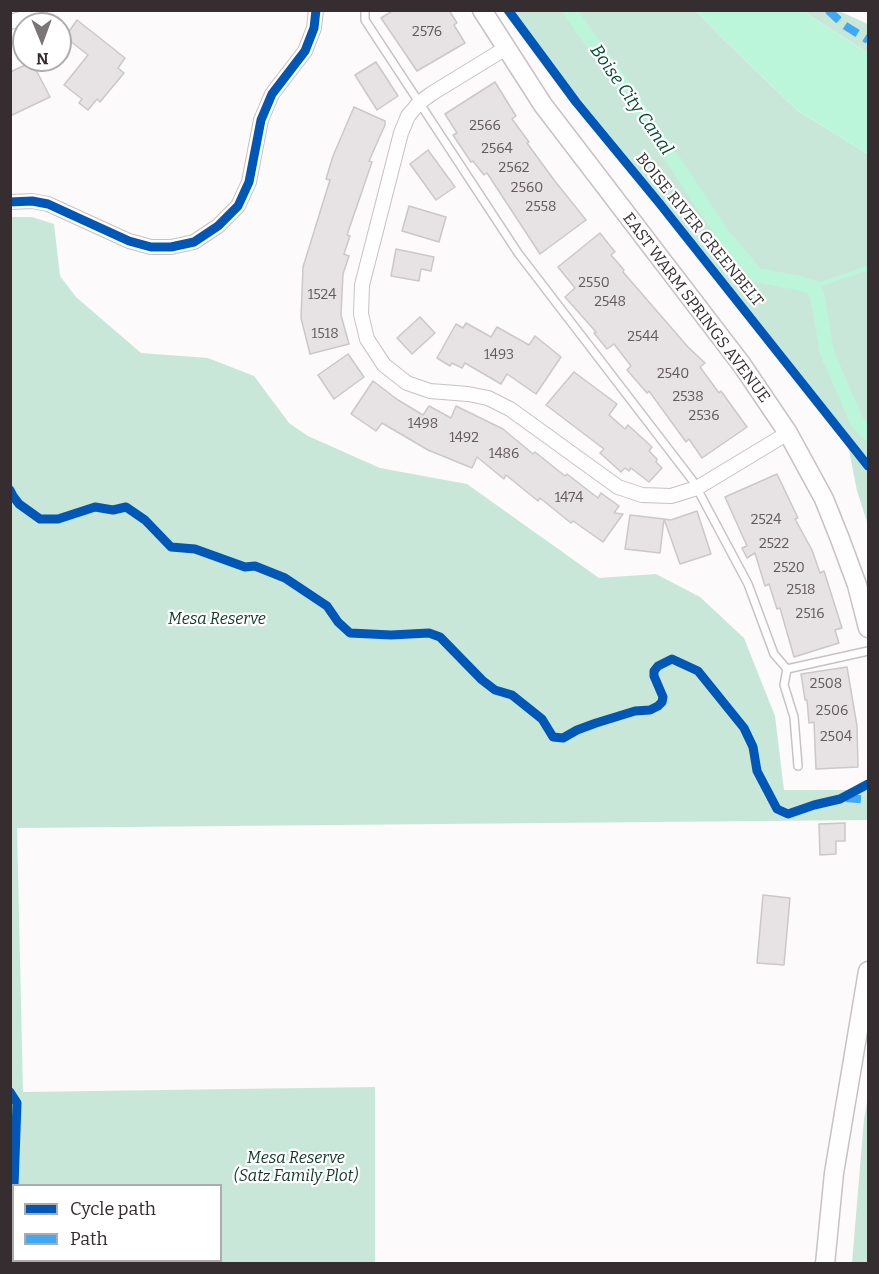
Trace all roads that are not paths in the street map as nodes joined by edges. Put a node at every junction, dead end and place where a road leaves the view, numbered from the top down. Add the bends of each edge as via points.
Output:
1 (40, 10) edge
2 (316, 10) edge
3 (365, 10) edge
4 (482, 10) edge
5 (10, 22) edge
6 (506, 48) junction
7 (419, 103) junction
8 (10, 202) edge
9 (788, 434) junction
10 (697, 488) junction
11 (868, 628) edge
12 (868, 651) edge
13 (787, 669) junction
14 (798, 766) dead end
15 (868, 971) edge
16 (825, 1263) edge

1 - 5 street
2 - 8 street via 305,51 272,94 261,120 249,182 238,206 194,242 151,247 48,204
3 - 7 lane via 365,20
4 - 6 street, EAST WARM SPRINGS AVENUE
6 - 7 street
6 - 9 street, EAST WARM SPRINGS AVENUE via 555,122 742,365
7 - 10 lane via 518,254
7 - 10 street via 401,133 362,285 361,314 367,339 384,365 407,382 430,391 488,398 510,409 618,487 642,495 670,496
9 - 10 street
9 - 11 street, EAST WARM SPRINGS AVENUE via 824,499 857,585
10 - 13 lane via 748,584 774,654
12 - 13 lane
13 - 14 lane via 784,685 794,717
15 - 16 street via 834,1173

